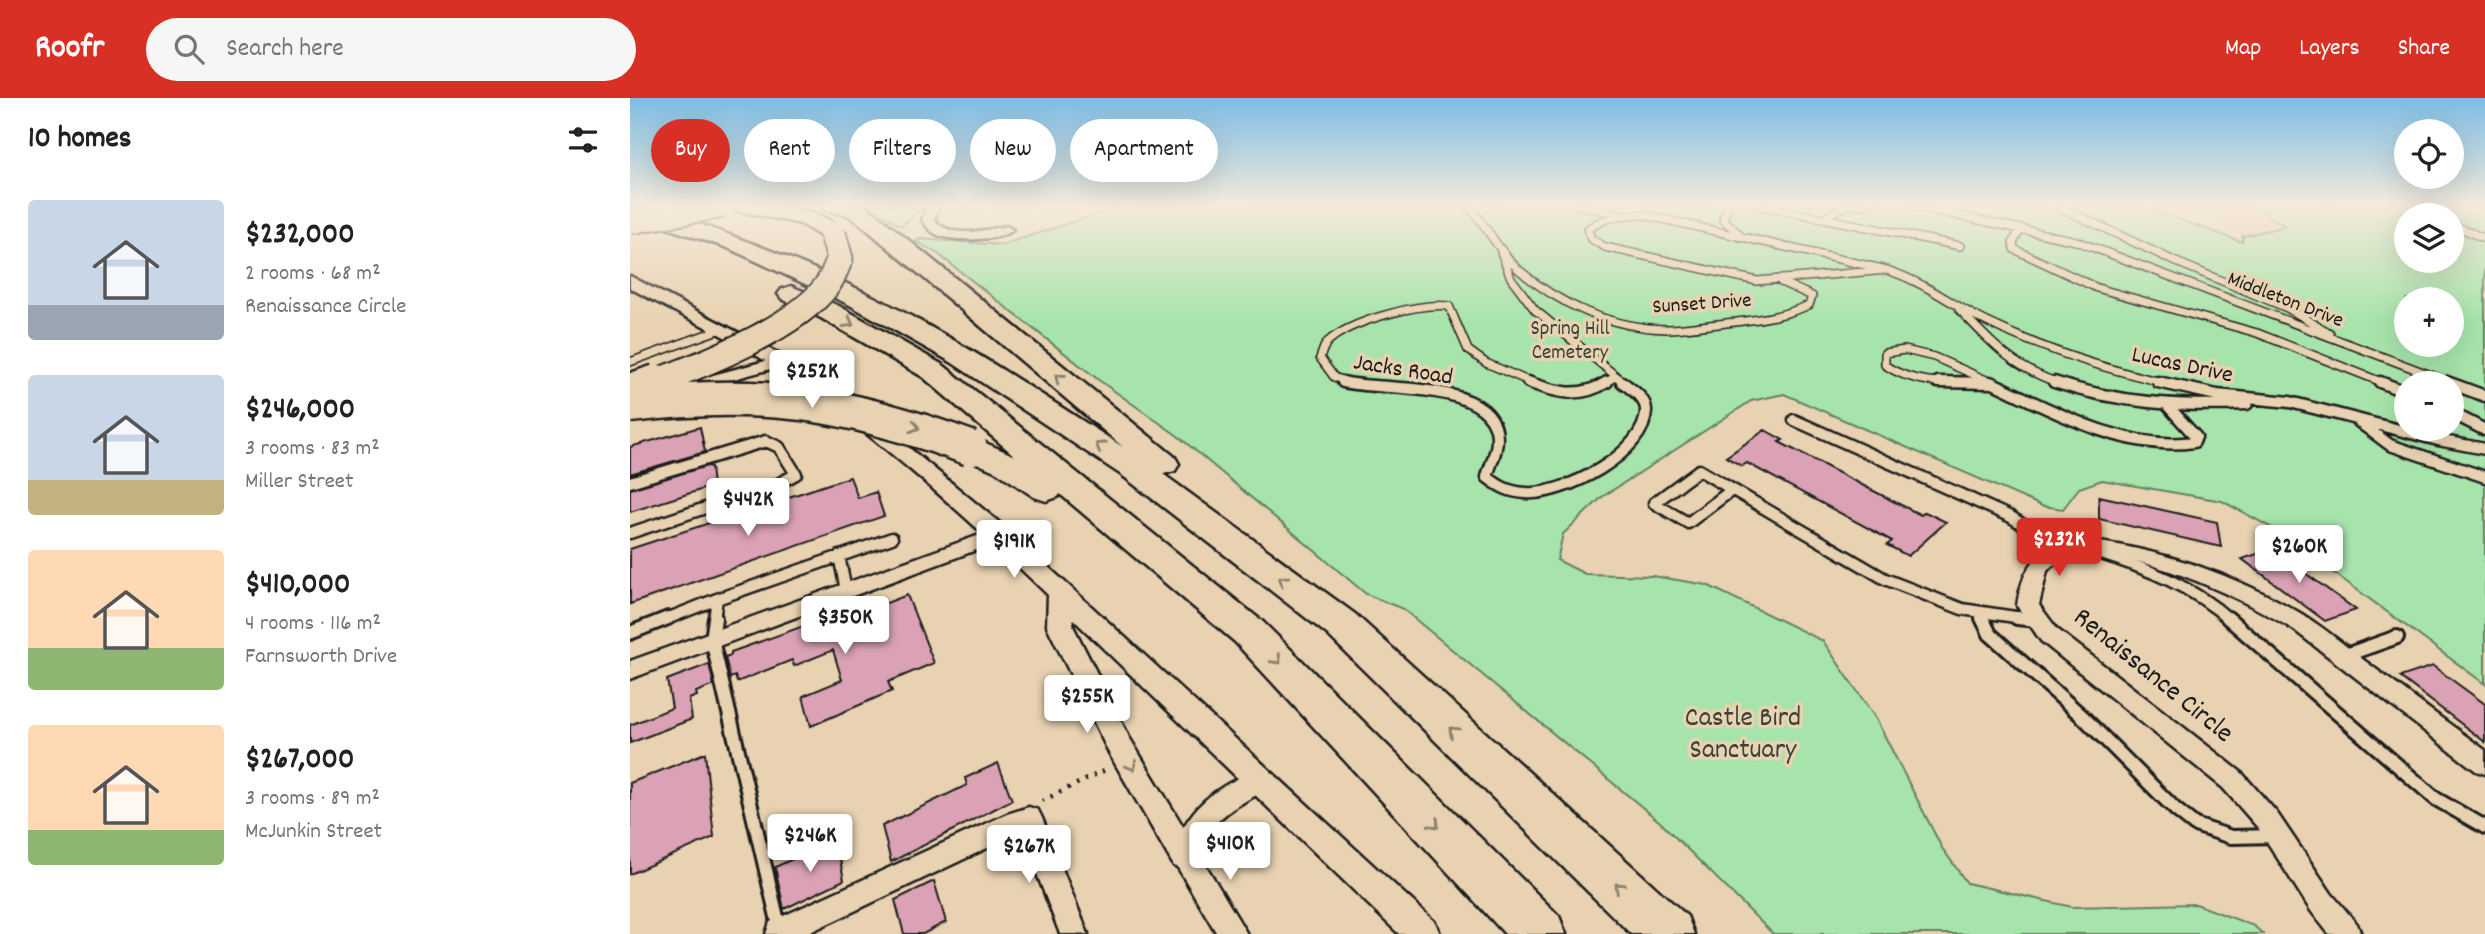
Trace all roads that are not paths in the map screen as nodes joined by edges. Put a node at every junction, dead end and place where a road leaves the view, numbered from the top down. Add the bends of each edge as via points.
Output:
1 (681, 244) edge
2 (738, 244) edge
3 (841, 244) edge
4 (898, 244) edge
5 (1495, 244) edge
6 (1600, 244) edge
7 (1772, 244) edge
8 (1950, 244) edge
9 (2013, 244) edge
10 (2084, 244) edge
11 (2138, 244) edge
12 (1960, 246) dead end
13 (1501, 252) junction
14 (1887, 270) junction
15 (630, 281) edge
16 (1777, 281) junction
17 (1952, 301) junction
18 (721, 329) junction
19 (2342, 341) junction
20 (630, 362) edge
21 (780, 362) junction
22 (1616, 376) junction
23 (1995, 383) junction
24 (2394, 387) edge
25 (630, 392) edge
26 (2485, 396) edge
27 (2263, 401) junction
28 (630, 404) edge
29 (2168, 406) junction
30 (2353, 418) junction
31 (1794, 419) dead end
32 (2464, 419) edge
33 (2485, 430) edge
34 (2485, 449) edge
35 (2485, 477) edge
36 (630, 482) edge
37 (1732, 490) junction
38 (1192, 510) junction
39 (630, 533) edge
40 (999, 534) junction
41 (892, 538) dead end
42 (2074, 550) junction
43 (839, 556) junction
44 (846, 590) junction
45 (1061, 593) junction
46 (717, 599) junction
47 (1979, 613) junction
48 (2038, 620) junction
49 (630, 632) edge
50 (1250, 632) junction
51 (2397, 637) dead end
52 (712, 640) junction
53 (2343, 656) junction
54 (630, 670) edge
55 (2485, 764) edge
56 (1261, 780) junction
57 (2485, 827) edge
58 (2278, 836) junction
59 (1185, 856) junction
60 (780, 933) edge
61 (1074, 934) edge
62 (1233, 934) edge
63 (1423, 934) edge
64 (1540, 934) edge
65 (1668, 934) edge
66 (2347, 934) edge

1 -> 50 highway via 830,312 933,371
38 -> 2 highway via 961,356 857,298
3 - 25 highway, bridge via 841,261 811,301 718,357
38 -> 4 highway via 1175,473
5 - 13 lane, Sunset Drive
6 - 16 lane via 1757,281
7 - 14 lane, Lucas Drive
8 - 12 lane
9 - 24 lane via 2023,256 2097,289 2257,333
10 - 19 lane, Middleton Drive
11 - 19 lane via 2287,308
13 - 16 lane, Sunset Drive via 1558,300 1588,314 1667,329 1776,317 1809,305 1812,296
13 - 22 lane, Jacks Road via 1511,278 1535,310
14 - 16 lane
14 - 17 lane, Lucas Drive
15 - 18 street
17 - 27 lane, Lucas Drive via 2018,336 2112,371
17 - 29 lane via 1987,339 2038,376 2120,400
18 - 20 lane
18 - 21 street
19 - 26 lane, Middleton Drive
21 - 28 street
21 - 40 street via 895,446
22 - 22 lane, Jacks Road via 1583,393 1547,387 1469,352 1449,306 1433,303 1341,333 1324,344 1320,358 1340,381 1448,394 1490,414 1497,438 1487,477 1494,486 1512,494 1539,495 1572,484 1606,466 1630,443 1646,410 1641,397
23 - 23 lane via 1919,351 1885,353 1885,365 1900,374 1935,381
23 - 29 lane via 2118,435 2169,446 2194,442 2192,430
27 - 29 lane
27 - 30 lane, Lucas Drive via 2290,402
28 -> 50 highway, bridge via 710,396 808,400 881,417 970,447 1009,464
30 - 34 lane, Lucas Drive
30 - 35 lane via 2390,445
31 - 42 lane
32 - 33 lane
36 - 39 lane via 766,441 779,447 796,474
37 - 37 lane via 1699,470 1654,503 1688,523
37 - 47 lane via 1885,579
65 -> 38 highway via 1341,624
40 - 44 street
40 - 45 street
41 - 43 lane
42 - 48 street, Renaissance Circle via 2044,560 2032,581 2028,606
42 - 53 street via 2112,549 2177,565 2293,619
42 - 57 lane via 2156,573 2210,602 2436,799
43 - 44 lane
43 - 46 lane
44 - 52 street
45 - 56 street
45 -> 59 street via 1060,626 1119,745
46 - 49 lane
46 - 52 lane
47 - 48 lane
47 - 58 lane via 1990,634 2195,825 2231,837
48 - 58 street, Renaissance Circle via 2049,635 2232,780
50 -> 64 highway
51 - 53 lane
52 - 54 street
52 - 60 lane
53 - 55 street
56 - 59 street via 1204,815 1188,840
56 - 63 street
58 - 66 street, Renaissance Circle
59 - 62 street
60 - 61 street via 1029,818

